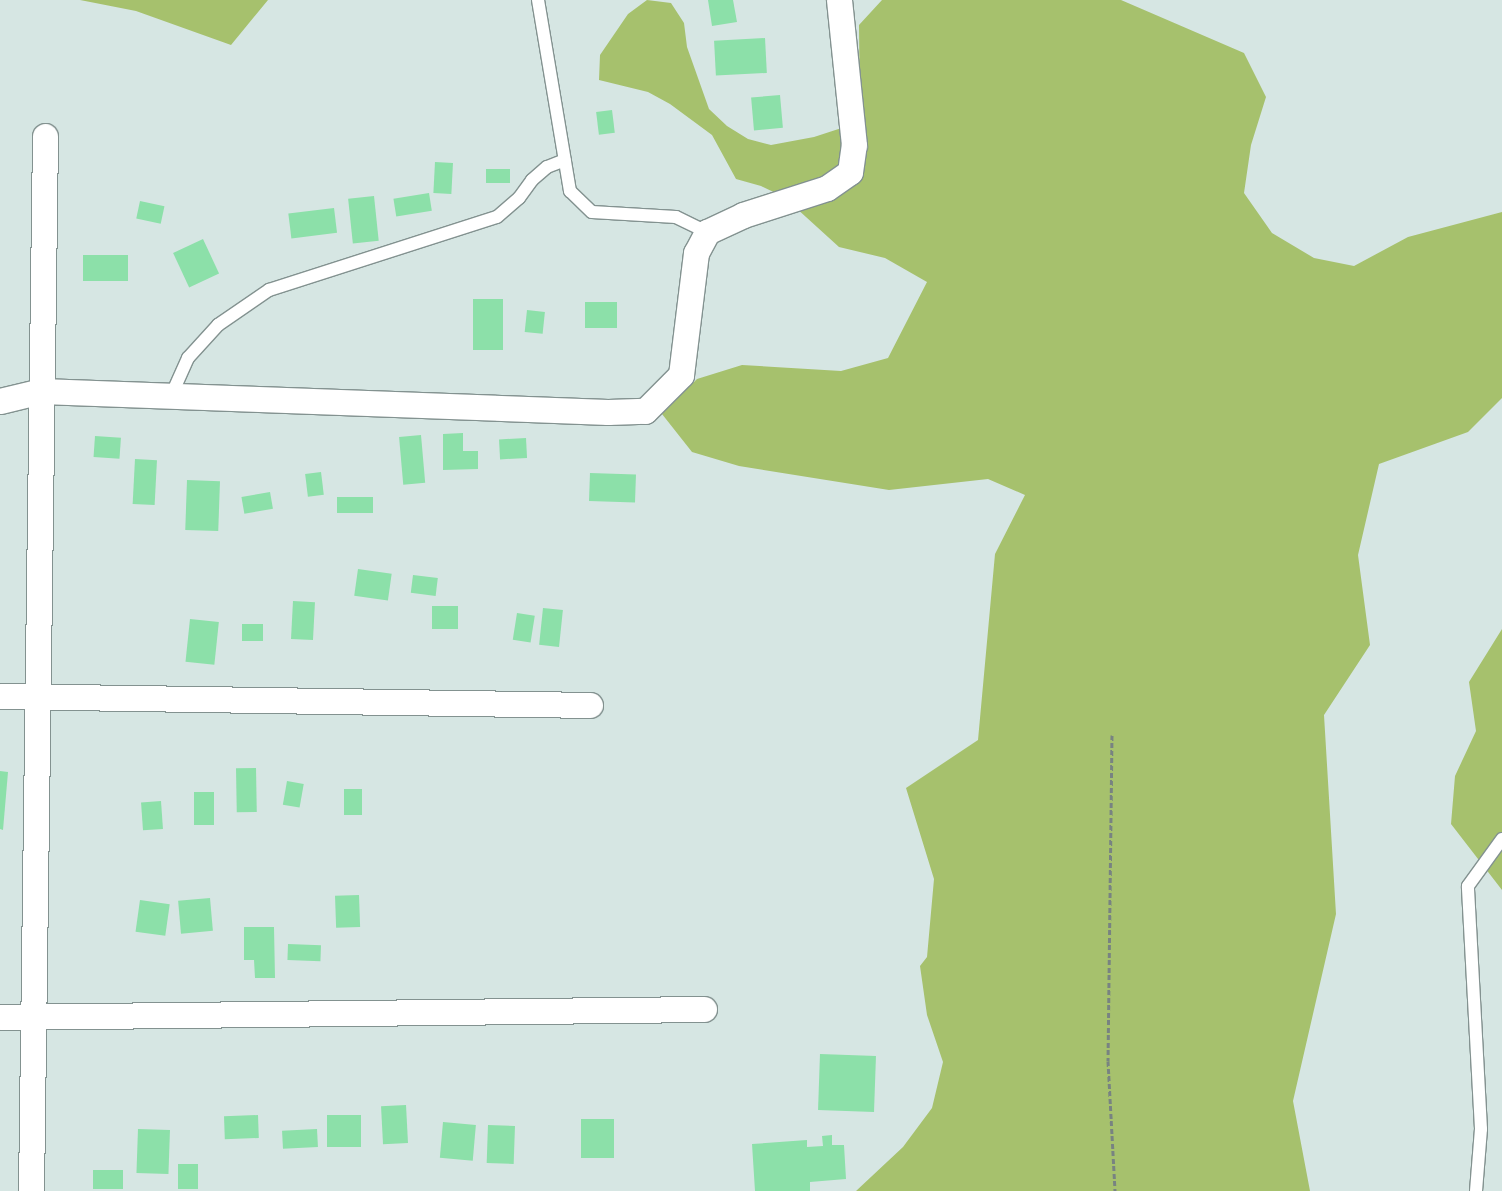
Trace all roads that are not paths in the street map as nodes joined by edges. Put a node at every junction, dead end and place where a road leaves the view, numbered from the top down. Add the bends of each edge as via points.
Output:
1 (538, 0) edge
2 (839, 0) edge
3 (45, 136) dead end
4 (565, 160) junction
5 (707, 232) junction
6 (41, 391) junction
7 (171, 396) junction
8 (0, 401) edge
9 (0, 696) edge
10 (37, 697) junction
11 (590, 705) dead end
12 (1502, 839) edge
13 (704, 1009) dead end
14 (0, 1017) edge
15 (33, 1017) junction
16 (31, 1191) edge
17 (1476, 1191) edge

1 - 4 lane
2 - 5 street via 854,145 850,172 827,188 743,215
3 - 6 street
4 - 5 lane via 570,191 592,212 676,217
4 - 7 lane via 546,167 497,217 269,290 218,325 188,358
5 - 7 street via 696,253 681,375 645,411
6 - 7 street
6 - 8 street
6 - 10 street
9 - 10 street
10 - 11 street
10 - 15 street
12 - 17 lane via 1468,886 1481,1129
13 - 15 street
14 - 15 street
15 - 16 street

